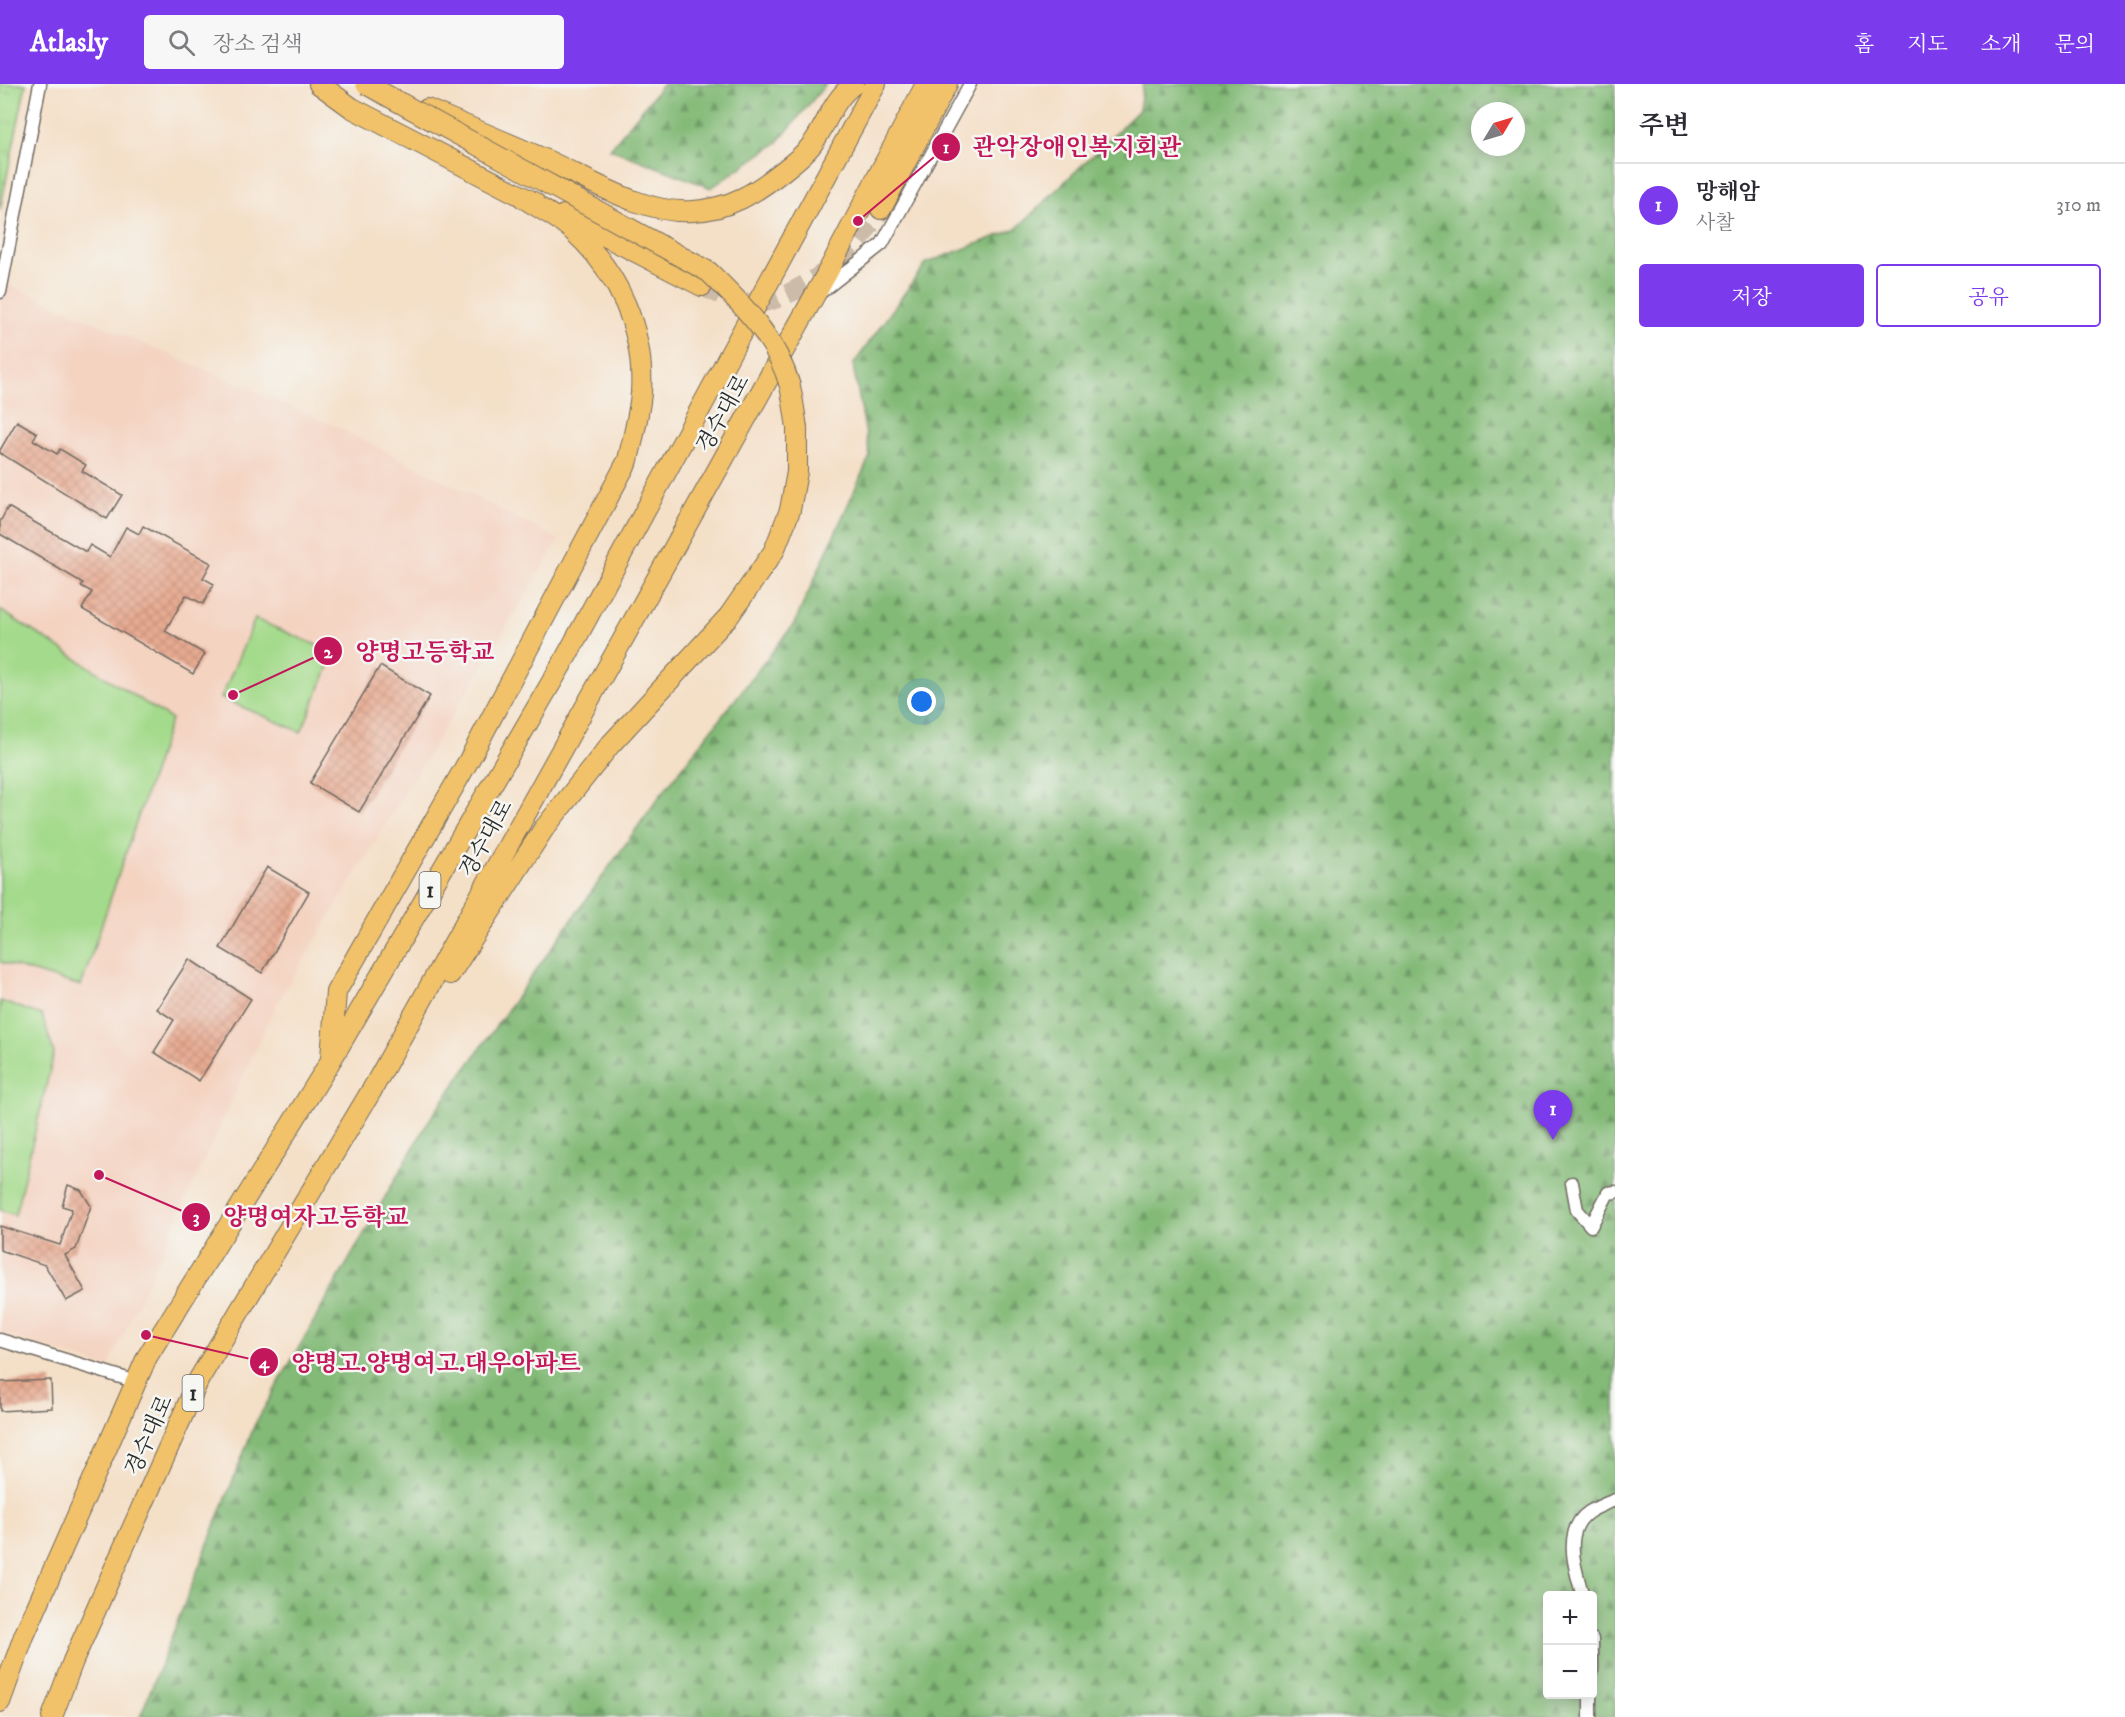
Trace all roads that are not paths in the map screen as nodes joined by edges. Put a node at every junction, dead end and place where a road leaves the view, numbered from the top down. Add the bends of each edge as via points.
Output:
1 (40, 84) edge
2 (319, 84) edge
3 (367, 84) edge
4 (854, 84) edge
5 (876, 84) edge
6 (926, 84) edge
7 (947, 84) edge
8 (970, 84) edge
9 (522, 197) junction
10 (881, 209) tunnel mouth
11 (702, 286) tunnel mouth
12 (0, 292) edge
13 (813, 298) junction
14 (330, 1062) junction
15 (373, 1088) junction
16 (1572, 1183) dead end
17 (1615, 1192) edge
18 (0, 1340) edge
19 (137, 1382) junction
20 (1615, 1500) edge
21 (1582, 1591) edge
22 (1590, 1699) edge
23 (0, 1702) edge
24 (52, 1717) edge
25 (1590, 1717) edge

1 - 12 street
2 - 9 main road via 352,108
3 - 4 main road, bridge via 631,199 665,210 693,212 754,193 786,169 810,146 841,93
3 - 15 main road, bridge via 709,272 749,311 776,351 790,387 797,428 797,472 790,510 774,551 729,615 610,744 543,830
5 - 14 main road, 경수대로 / 1 via 565,659
6 - 13 main road, 경수대로 / 1
7 - 10 main road
8 - 13 street via 882,244
9 - 11 main road via 578,221
9 - 14 main road via 571,229 599,257 617,283 632,319 639,350 638,422 628,460 469,760 336,992
13 - 15 main road, 경수대로 / 1
14 - 19 main road, 경수대로 / 1 via 147,1357
15 - 24 main road, 경수대로 / 1 via 199,1379 73,1661
16 - 17 street via 1577,1210 1591,1226 1608,1193
18 - 19 street
19 - 23 main road, 경수대로 / 1 via 24,1636
20 - 21 street via 1588,1512 1577,1524 1573,1558
22 - 25 street

